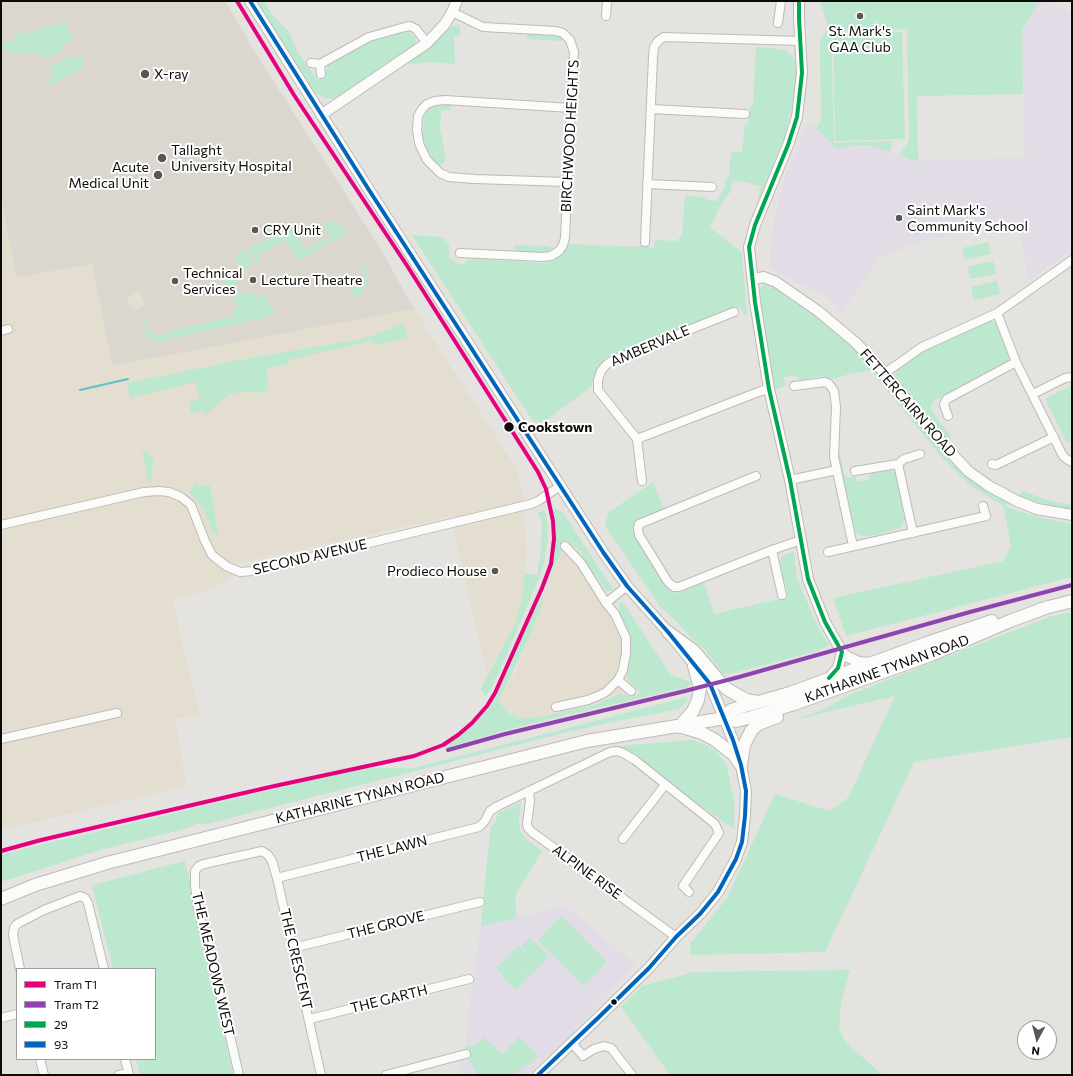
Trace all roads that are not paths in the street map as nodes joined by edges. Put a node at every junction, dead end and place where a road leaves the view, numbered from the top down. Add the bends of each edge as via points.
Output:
1 (250, 1) edge
2 (457, 1) edge
3 (607, 1) edge
4 (781, 1) edge
5 (799, 1) edge
6 (452, 12) junction
7 (606, 16) dead end
8 (778, 23) dead end
9 (800, 41) junction
10 (427, 43) junction
11 (310, 63) dead end
12 (320, 64) junction
13 (321, 74) dead end
14 (571, 108) junction
15 (651, 109) junction
16 (745, 114) dead end
17 (321, 115) junction
18 (567, 182) junction
19 (647, 184) junction
20 (712, 187) dead end
21 (645, 242) dead end
22 (460, 253) dead end
23 (1072, 260) edge
24 (753, 279) junction
25 (734, 312) dead end
26 (997, 313) junction
27 (1016, 362) junction
28 (886, 372) junction
29 (1072, 377) edge
30 (794, 386) dead end
31 (769, 389) junction
32 (1033, 394) junction
33 (948, 416) dead end
34 (1054, 437) junction
35 (637, 439) junction
36 (920, 454) dead end
37 (1072, 462) edge
38 (898, 464) junction
39 (992, 464) dead end
40 (837, 470) junction
41 (855, 471) dead end
42 (756, 476) dead end
43 (790, 480) junction
44 (642, 481) dead end
45 (560, 486) junction
46 (983, 506) dead end
47 (1072, 515) edge
48 (1, 525) edge
49 (913, 533) junction
50 (801, 540) junction
51 (565, 546) dead end
52 (853, 546) junction
53 (772, 550) junction
54 (828, 552) dead end
55 (627, 586) junction
56 (782, 595) dead end
57 (1072, 601) edge
58 (606, 603) junction
59 (1048, 607) junction
60 (668, 632) junction
61 (842, 652) junction
62 (870, 663) junction
63 (694, 666) junction
64 (618, 680) junction
65 (831, 684) junction
66 (631, 691) dead end
67 (759, 702) junction
68 (556, 708) dead end
69 (117, 713) dead end
70 (725, 718) junction
71 (679, 727) junction
72 (1, 739) edge
73 (741, 765) junction
74 (665, 785) junction
75 (529, 791) junction
76 (623, 839) dead end
77 (258, 852) joint
78 (277, 878) junction
79 (689, 892) dead end
80 (1, 898) edge
81 (480, 902) dead end
82 (676, 938) junction
83 (293, 948) junction
84 (20, 968) edge
85 (104, 968) edge
86 (469, 979) dead end
87 (16, 1014) edge
88 (1, 1018) edge
89 (310, 1019) junction
90 (572, 1043) junction
91 (466, 1054) dead end
92 (40, 1060) edge
93 (125, 1060) edge
94 (128, 1074) edge
95 (44, 1075) edge
96 (119, 1075) edge
97 (239, 1075) edge
98 (321, 1075) edge
99 (386, 1075) edge
100 (538, 1075) edge
101 (632, 1075) edge

1 - 17 street
2 - 6 street
3 - 7 street
4 - 8 street
5 - 9 street
6 - 10 street
6 - 14 street, BIRCHWOOD HEIGHTS via 483,27 563,33 570,40 574,52
9 - 15 street via 664,37 654,47
9 - 24 street via 802,73 797,117 749,247
10 - 12 street via 416,29 410,26 369,37
10 - 17 street
11 - 12 street
12 - 13 street
14 - 18 street, BIRCHWOOD HEIGHTS
14 - 18 street via 435,101 422,109 418,116 417,130 419,143 427,160 440,173 456,177
15 - 16 street
15 - 19 street
17 - 45 street
18 - 22 street, BIRCHWOOD HEIGHTS via 564,238 559,251 544,257
19 - 20 street
19 - 21 street
23 - 26 street
24 - 28 street, FETTERCAIRN ROAD via 771,279 818,311
24 - 31 street
25 - 35 street, AMBERVALE via 606,365 599,377 598,390
26 - 27 street
26 - 28 street via 922,347
27 - 32 street
27 - 33 street via 947,399 944,405
28 - 47 street, FETTERCAIRN ROAD via 934,434 968,471 1017,501 1037,509
29 - 32 street
30 - 40 street via 825,382 834,391 834,457
31 - 35 street
31 - 43 street
32 - 34 street
34 - 37 street via 1063,456
34 - 39 street via 996,465
35 - 44 street
36 - 38 street via 904,459
38 - 41 street
38 - 49 street
40 - 43 street
40 - 52 street
42 - 53 street via 639,524 639,535 668,582 674,587
43 - 50 street
45 - 48 street, SECOND AVENUE via 531,504 240,572 226,566 212,555 191,505 169,492 144,492
45 - 55 street
46 - 49 street via 986,516
49 - 52 street
50 - 53 street
50 - 61 street via 810,584 825,622
51 - 58 street via 581,563
52 - 54 street
53 - 56 street
55 - 58 street
55 - 60 street
57 - 59 main road, KATHARINE TYNAN ROAD
58 - 64 street via 626,638 623,670
59 - 62 main road, KATHARINE TYNAN ROAD via 964,630
59 - 65 main road, KATHARINE TYNAN ROAD via 931,654
60 - 63 street
60 - 67 main road via 694,651 727,689 746,700
61 - 62 street, KATHARINE TYNAN ROAD via 859,662
61 - 65 street
62 - 65 main road, KATHARINE TYNAN ROAD
63 - 70 street via 710,684
63 - 71 main road via 700,688 698,700 693,711
64 - 66 street
64 - 68 street via 598,696
65 - 67 main road, KATHARINE TYNAN ROAD
65 - 70 main road, KATHARINE TYNAN ROAD via 752,716 736,721
65 - 73 main road via 815,704 756,725 746,740
67 - 70 main road, KATHARINE TYNAN ROAD via 731,710
69 - 72 street
70 - 71 main road, KATHARINE TYNAN ROAD
70 - 73 street
71 - 73 main road via 702,733 715,740 734,755
71 - 80 main road, KATHARINE TYNAN ROAD via 586,741 272,820 92,867
73 - 82 street via 746,791 745,816 742,842 736,859 718,892
74 - 75 street via 635,760 617,751
74 - 76 street
74 - 79 street via 715,824 719,833 683,886
75 - 78 street, THE LAWN via 490,811 486,821 479,827
75 - 82 street, ALPINE RISE via 528,828
77 - 78 street, THE CRESCENT via 262,851 272,861
77 - 97 street, THE MEADOWS WEST via 199,866 194,876 198,908
78 - 83 street, THE CRESCENT
81 - 83 street, THE GROVE
82 - 90 street
83 - 89 street, THE CRESCENT
84 - 85 street via 13,935 17,924 80,896 88,903
86 - 89 street, THE GARTH
87 - 88 street
89 - 98 street, THE CRESCENT
90 - 100 street
90 - 101 street via 583,1056 604,1046 610,1048
91 - 99 street
92 - 95 street
93 - 94 street
94 - 96 street

